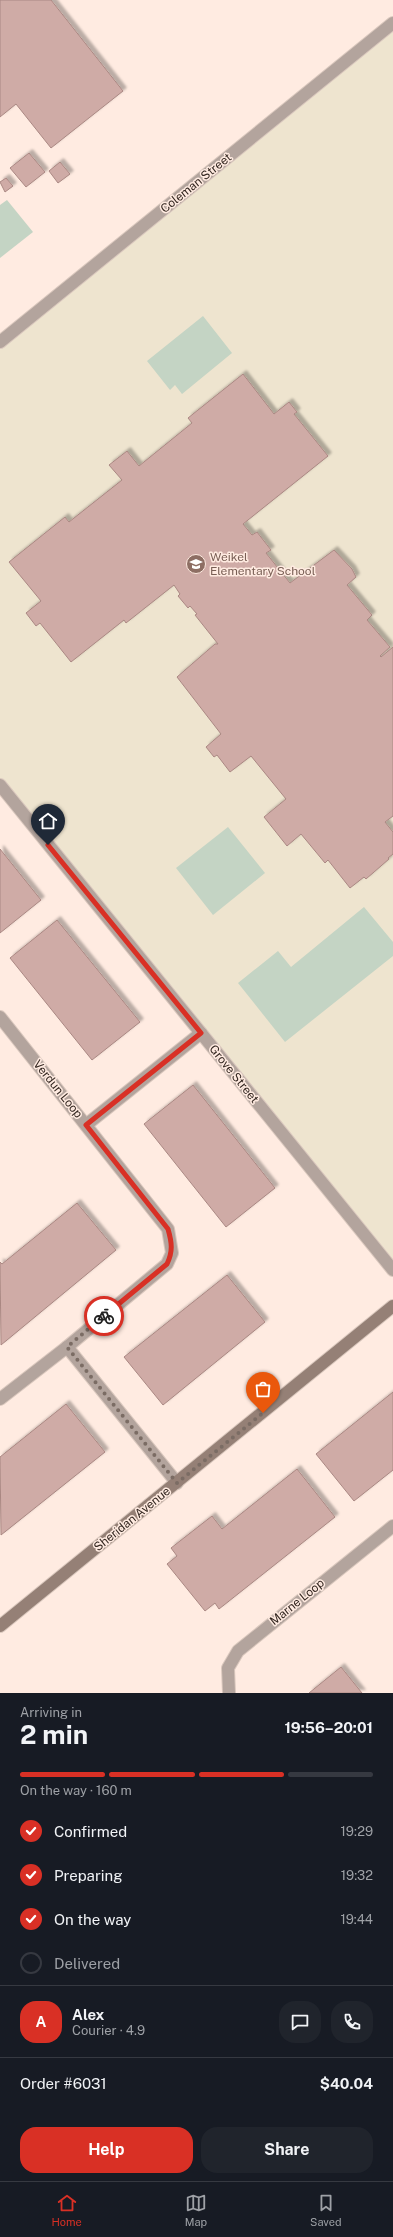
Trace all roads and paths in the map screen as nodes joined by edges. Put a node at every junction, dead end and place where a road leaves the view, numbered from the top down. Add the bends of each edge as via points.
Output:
1 (393, 24) edge
2 (0, 342) edge
3 (0, 785) edge
4 (0, 1017) edge
5 (201, 1033) junction
6 (86, 1125) junction
7 (393, 1270) edge
8 (393, 1306) edge
9 (67, 1347) junction
10 (0, 1399) edge
11 (177, 1483) junction
12 (393, 1526) edge
13 (0, 1626) edge
14 (229, 1693) edge

1 - 2 street, Coleman Street
3 - 5 street, Grove Street
4 - 6 street, Verdun Loop
5 - 6 street
5 - 7 street, Grove Street
6 - 9 street, Verdun Loop via 168,1229 172,1253 167,1264
8 - 11 street, Sheridan Avenue
9 - 10 street, Verdun Loop
9 - 11 street
11 - 13 street, Sheridan Avenue
12 - 14 street, Marne Loop via 238,1651 228,1668

